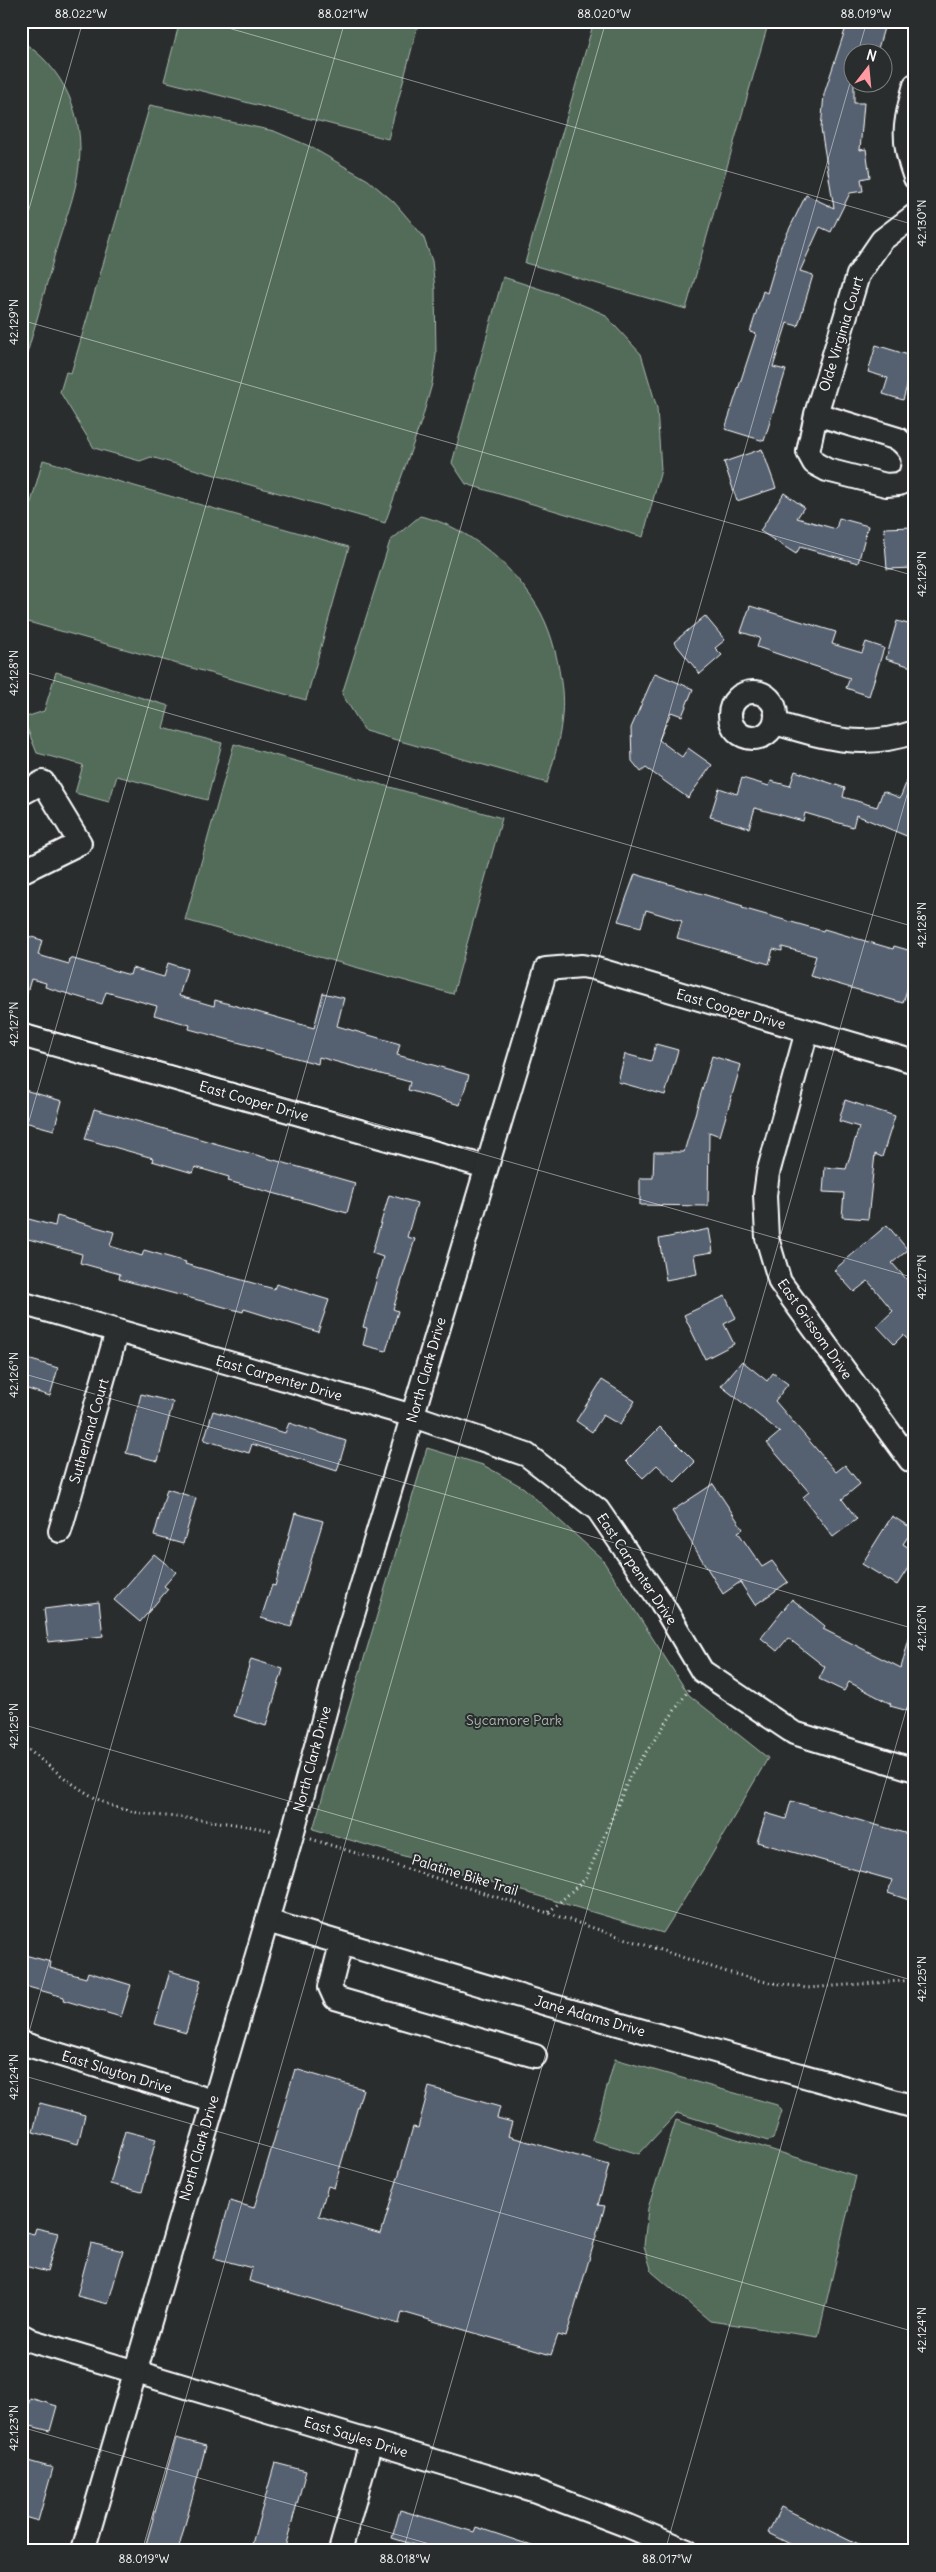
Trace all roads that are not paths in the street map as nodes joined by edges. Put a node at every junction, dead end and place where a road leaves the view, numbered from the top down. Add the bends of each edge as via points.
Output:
1 (915, 85) edge
2 (915, 178) edge
3 (915, 215) edge
4 (816, 414) dead end
5 (775, 723) dead end
6 (914, 733) edge
7 (21, 794) edge
8 (21, 872) edge
9 (546, 969) joint
10 (807, 1031) junction
11 (21, 1035) edge
12 (915, 1062) edge
13 (486, 1167) junction
14 (21, 1303) edge
15 (117, 1331) junction
16 (413, 1416) junction
17 (915, 1463) edge
18 (60, 1531) dead end
19 (915, 1770) edge
20 (266, 1922) junction
21 (342, 1944) junction
22 (21, 2044) edge
23 (535, 2056) dead end
24 (213, 2101) junction
25 (915, 2107) edge
26 (21, 2335) edge
27 (134, 2371) junction
28 (371, 2442) junction
29 (83, 2551) edge
30 (340, 2551) edge
31 (687, 2551) edge

1 - 2 street via 904,121 908,159
3 - 4 street, Olde Virginia Court via 882,240 858,275
5 - 6 street via 840,740 865,742
7 - 8 street via 44,782 80,843
9 - 10 street, East Cooper Drive via 593,968
9 - 13 street, North Clark Drive
10 - 12 street, East Cooper Drive
10 - 17 street, East Grissom Drive via 768,1173 764,1217 771,1257 780,1282
11 - 13 street, East Cooper Drive
13 - 16 street, North Clark Drive
14 - 15 street, East Carpenter Drive
15 - 16 street, East Carpenter Drive
15 - 18 street, Sutherland Court
16 - 19 street, East Carpenter Drive via 527,1455 598,1510 661,1602 702,1671 794,1733
16 - 20 street, North Clark Drive via 335,1675
20 - 21 street, Jane Adams Drive
20 - 24 street, North Clark Drive
21 - 23 street via 330,1987 335,1998
21 - 25 street, Jane Adams Drive
22 - 24 street, East Slayton Drive
24 - 27 street, North Clark Drive
26 - 27 street, East Sayles Drive
27 - 28 street, East Sayles Drive
27 - 29 street, North Clark Drive
28 - 30 street
28 - 31 street, East Sayles Drive via 536,2491

